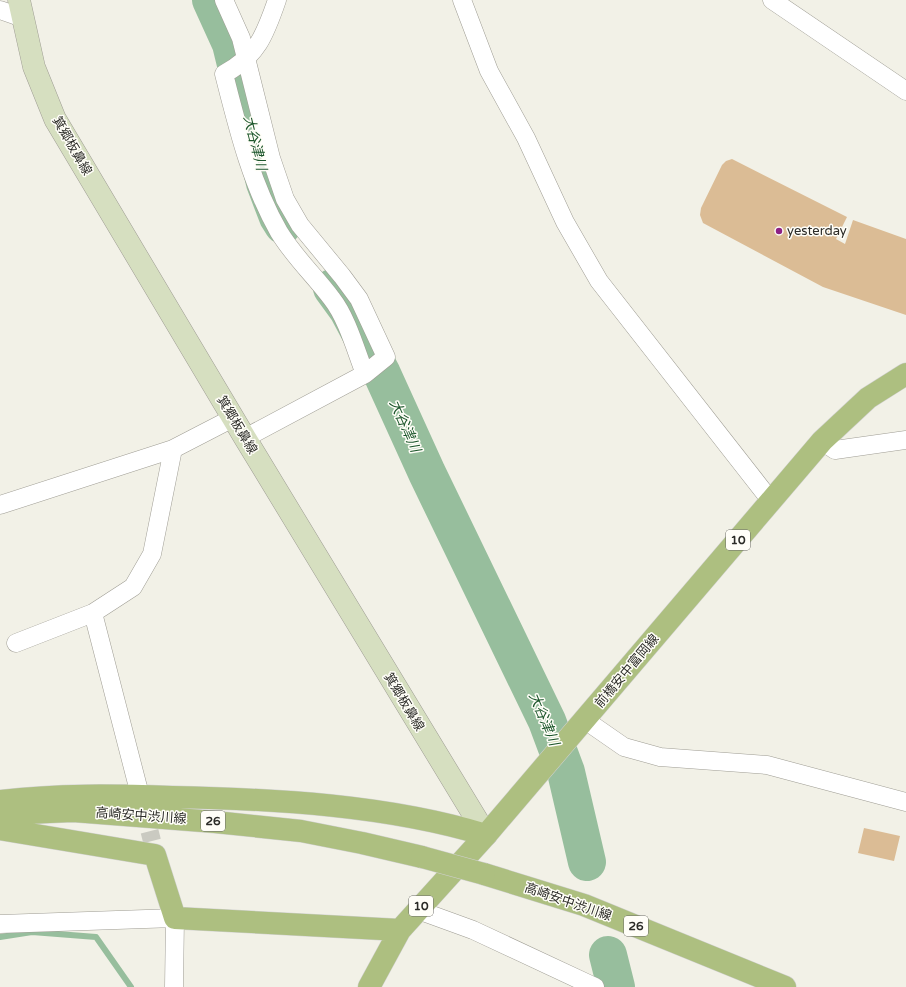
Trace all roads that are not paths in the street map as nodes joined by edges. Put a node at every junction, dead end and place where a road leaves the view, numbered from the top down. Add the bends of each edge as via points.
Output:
1 (224, 0) edge
2 (277, 0) edge
3 (462, 0) edge
4 (772, 0) edge
5 (21, 9) edge
6 (0, 10) edge
7 (237, 66) junction
8 (906, 91) edge
9 (372, 368) junction
10 (906, 374) edge
11 (233, 418) junction
12 (245, 438) junction
13 (906, 440) edge
14 (822, 441) junction
15 (173, 449) junction
16 (772, 501) junction
17 (0, 505) edge
18 (93, 613) junction
19 (16, 643) dead end
20 (585, 720) junction
21 (140, 794) tunnel mouth
22 (0, 801) edge
23 (906, 802) edge
24 (0, 814) edge
25 (0, 829) edge
26 (486, 835) junction
27 (418, 910) junction
28 (175, 918) junction
29 (0, 924) edge
30 (400, 930) junction
31 (174, 987) edge
32 (369, 987) edge
33 (594, 987) edge
34 (785, 987) edge

1 - 7 street via 241,38
2 - 7 street via 260,42
3 - 16 street via 489,71 526,138 564,222 599,281
4 - 8 street
5 - 6 street
5 - 11 main road, 箕郷板鼻線 via 34,67 55,119
7 - 9 street via 285,199 300,225 359,299 386,356
7 - 9 street via 224,74 246,157 262,201 280,234 340,311
9 - 12 street
10 - 14 main road, 前橋安中富岡線 / 10 via 868,398
11 - 12 main road, 箕郷板鼻線
11 - 15 street
12 - 26 main road, 箕郷板鼻線
13 - 14 street via 834,450
14 - 16 main road, 前橋安中富岡線 / 10
15 - 17 street
15 - 18 street via 152,554 133,588
16 - 20 main road, 前橋安中富岡線 / 10
18 - 19 street
18 - 21 street
20 - 23 street via 624,747 660,757 767,765
20 - 26 main road, 前橋安中富岡線 / 10
22 - 26 main road via 80,794 292,803 377,812 459,827
24 - 34 main road, 高崎安中渋川線 / 26, bridge via 73,811 215,822 301,831 362,843 484,874 584,905
25 - 28 main road via 153,848
26 - 27 main road, 前橋安中富岡線 / 10
27 - 30 main road, 前橋安中富岡線 / 10
27 - 33 street via 473,930
28 - 29 street
28 - 30 main road
28 - 31 street
30 - 32 main road, 前橋安中富岡線 / 10

